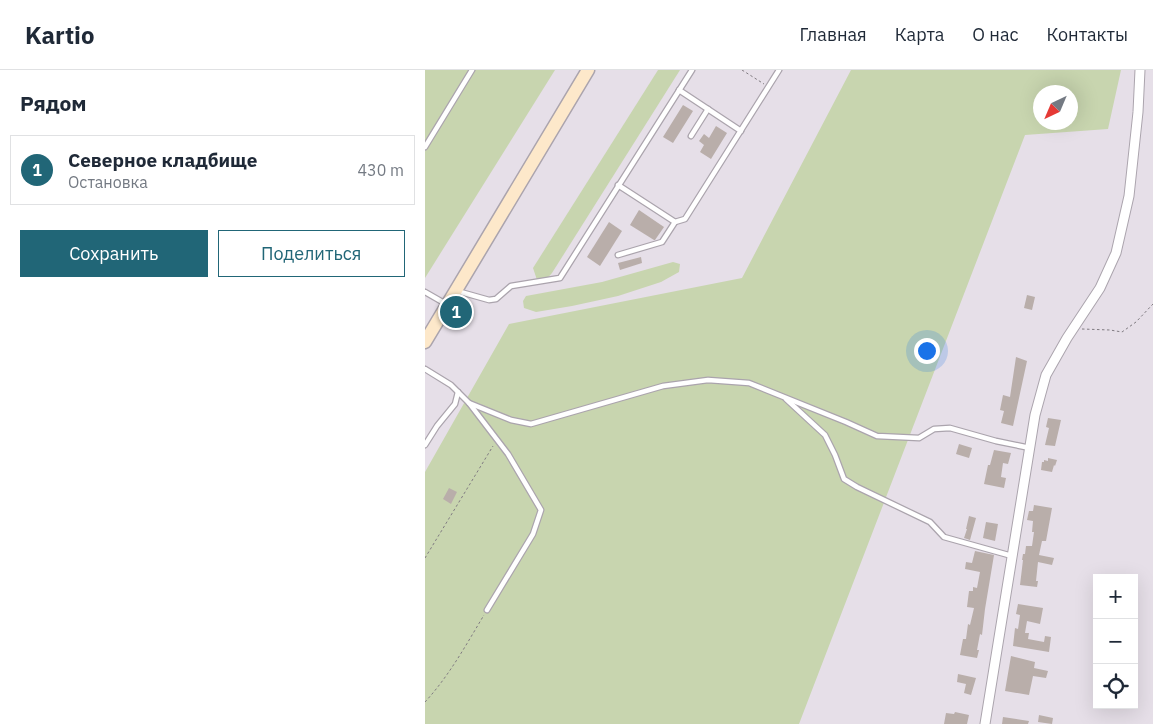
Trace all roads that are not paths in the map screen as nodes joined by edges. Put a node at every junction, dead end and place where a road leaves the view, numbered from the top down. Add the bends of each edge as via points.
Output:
1 (472, 70) edge
2 (588, 70) edge
3 (692, 70) edge
4 (779, 70) edge
5 (1141, 70) edge
6 (679, 90) junction
7 (708, 110) junction
8 (741, 131) junction
9 (691, 136) dead end
10 (425, 147) edge
11 (618, 185) junction
12 (675, 222) junction
13 (618, 255) dead end
14 (455, 291) junction
15 (425, 292) edge
16 (447, 305) junction
17 (425, 342) edge
18 (425, 369) edge
19 (458, 392) junction
20 (783, 397) junction
21 (469, 403) junction
22 (425, 445) edge
23 (1030, 448) junction
24 (1012, 556) junction
25 (487, 610) road end
26 (985, 724) edge

1 - 10 lane
2 - 14 main road
3 - 6 lane
4 - 8 lane
5 - 23 street via 1129,196 1116,253 1100,288 1046,375
6 - 7 lane
6 - 11 lane
7 - 8 lane
7 - 9 lane
8 - 12 lane via 685,219
11 - 12 lane
11 - 14 lane via 560,278 511,286 492,300
12 - 13 lane via 662,242
14 - 16 main road
15 - 16 lane
16 - 17 main road
18 - 19 lane
19 - 21 lane
19 - 22 lane via 455,404
20 - 21 lane via 749,383 707,380 663,386 531,424 511,420
20 - 23 lane via 877,436 919,438 934,429 950,428
20 - 24 lane via 825,435 844,479 930,522 944,537
21 - 25 lane via 508,454 541,510 533,534
23 - 24 street
24 - 26 street

